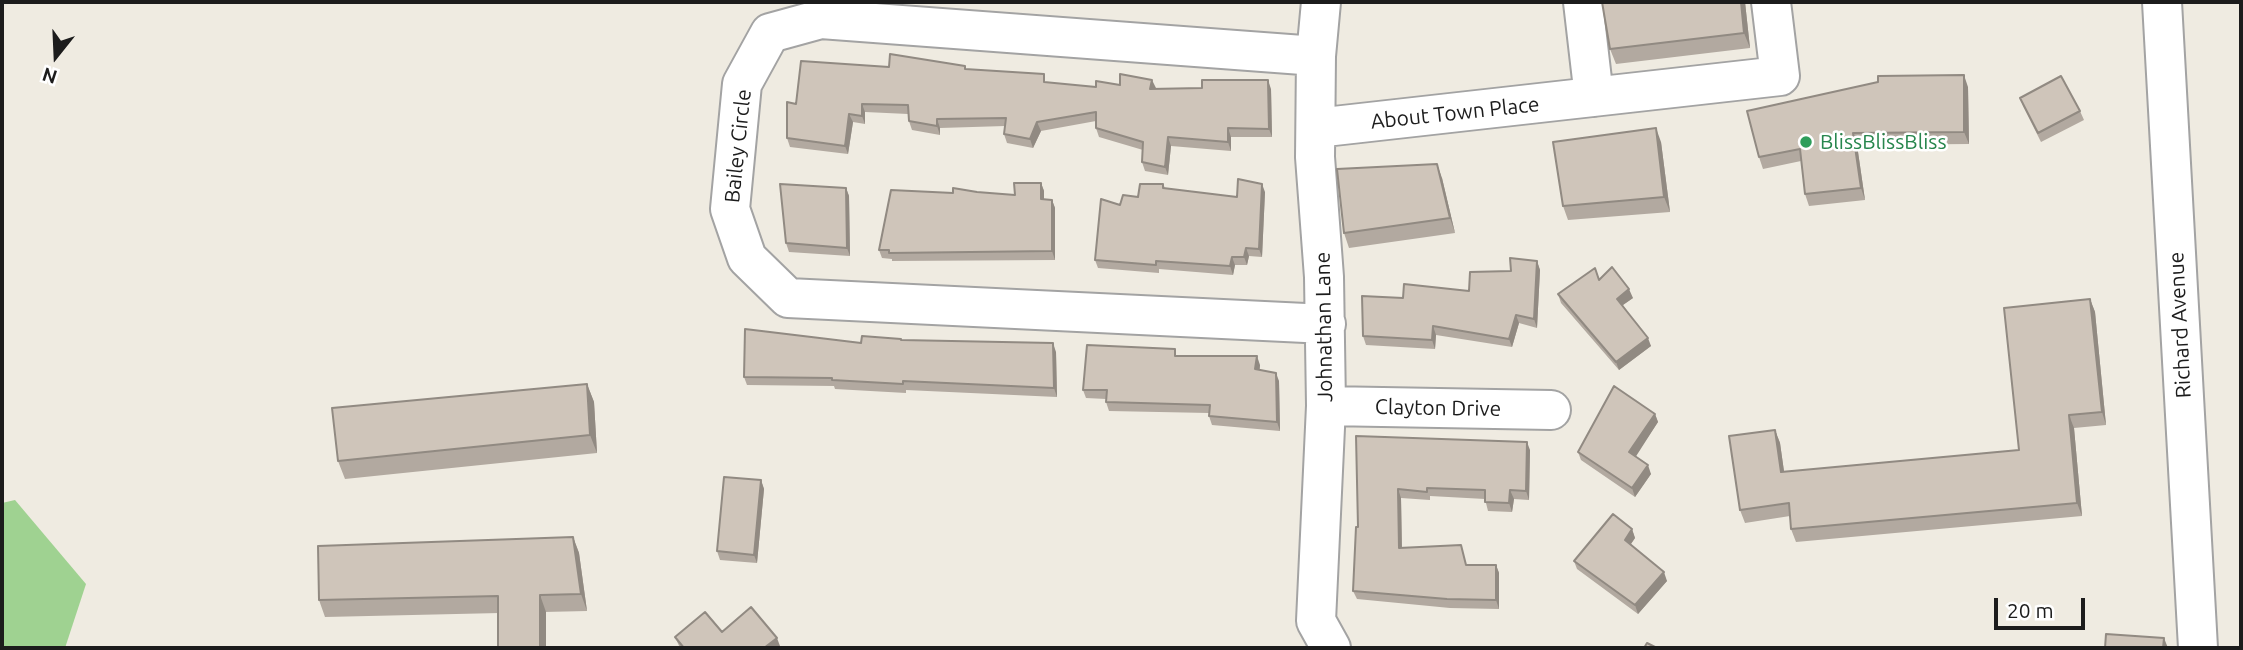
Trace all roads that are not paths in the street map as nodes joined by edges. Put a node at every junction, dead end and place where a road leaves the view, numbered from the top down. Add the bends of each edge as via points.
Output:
1 (1321, 2) edge
2 (1583, 2) edge
3 (1771, 2) edge
4 (2162, 2) edge
5 (1316, 56) junction
6 (1594, 97) junction
7 (1315, 128) junction
8 (1326, 324) junction
9 (1326, 406) junction
10 (1550, 410) dead end
11 (1331, 648) edge
12 (2198, 648) edge

1 - 5 street, Johnathan Lane
2 - 6 street
3 - 6 street, About Town Place via 1780,76
4 - 12 street, Richard Avenue
5 - 7 street, Johnathan Lane
5 - 8 street, Bailey Circle via 821,19 769,33 742,84 730,209 747,258 788,298
6 - 7 street, About Town Place
7 - 8 street, Johnathan Lane
8 - 9 street, Johnathan Lane
9 - 10 street, Clayton Drive
9 - 11 street, Johnathan Lane via 1316,621

